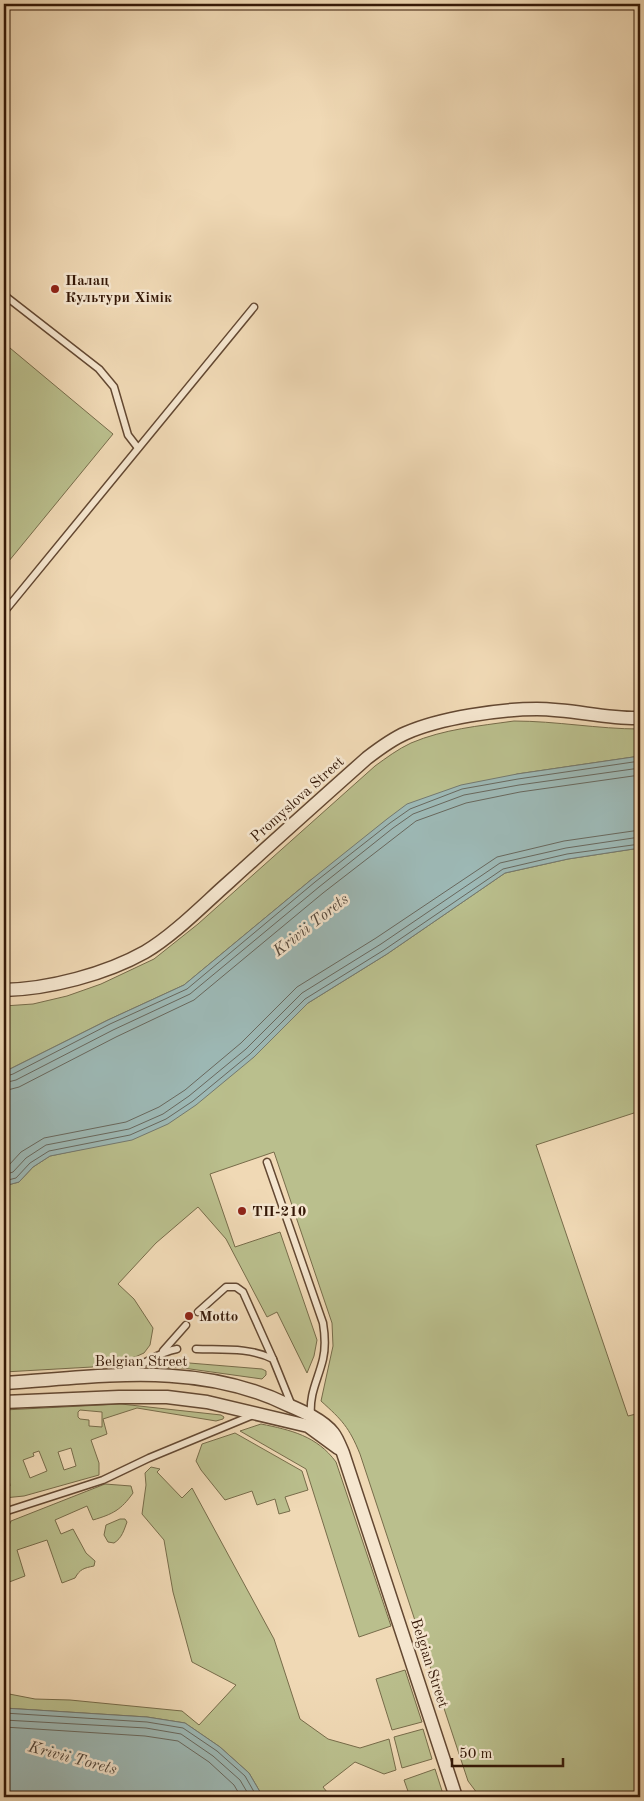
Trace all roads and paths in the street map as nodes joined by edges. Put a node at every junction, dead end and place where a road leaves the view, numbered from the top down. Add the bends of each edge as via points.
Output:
1 (4, 295) edge
2 (254, 307) dead end
3 (138, 448) junction
4 (4, 612) edge
5 (640, 718) edge
6 (4, 990) edge
7 (267, 1162) dead end
8 (198, 1312) dead end
9 (186, 1325) dead end
10 (177, 1348) dead end
11 (196, 1349) dead end
12 (163, 1351) junction
13 (273, 1359) junction
14 (112, 1376) junction
15 (4, 1383) edge
16 (4, 1402) edge
17 (292, 1407) junction
18 (257, 1414) junction
19 (312, 1416) junction
20 (343, 1453) junction
21 (4, 1512) edge
22 (456, 1797) edge

1 - 3 lane via 99,369 114,387 128,435
2 - 3 lane
3 - 4 lane
5 - 6 street, Promyslova Street via 538,709 513,710 483,713 406,733 367,758 189,918 146,951 97,972 62,982
7 - 19 lane via 323,1323 323,1358 312,1394
8 - 13 lane via 226,1287 236,1287 243,1292
9 - 12 lane
10 - 12 lane
11 - 13 lane via 248,1351
12 - 14 lane via 132,1370
13 - 17 lane
14 - 15 street, Belgian Street
14 - 17 street, Belgian Street via 167,1375 213,1380 234,1384
16 - 18 street via 167,1397 208,1402
17 - 19 street, Belgian Street
18 - 20 street via 308,1426
18 - 21 lane via 103,1480
19 - 20 street, Belgian Street via 332,1432
20 - 22 street, Belgian Street

